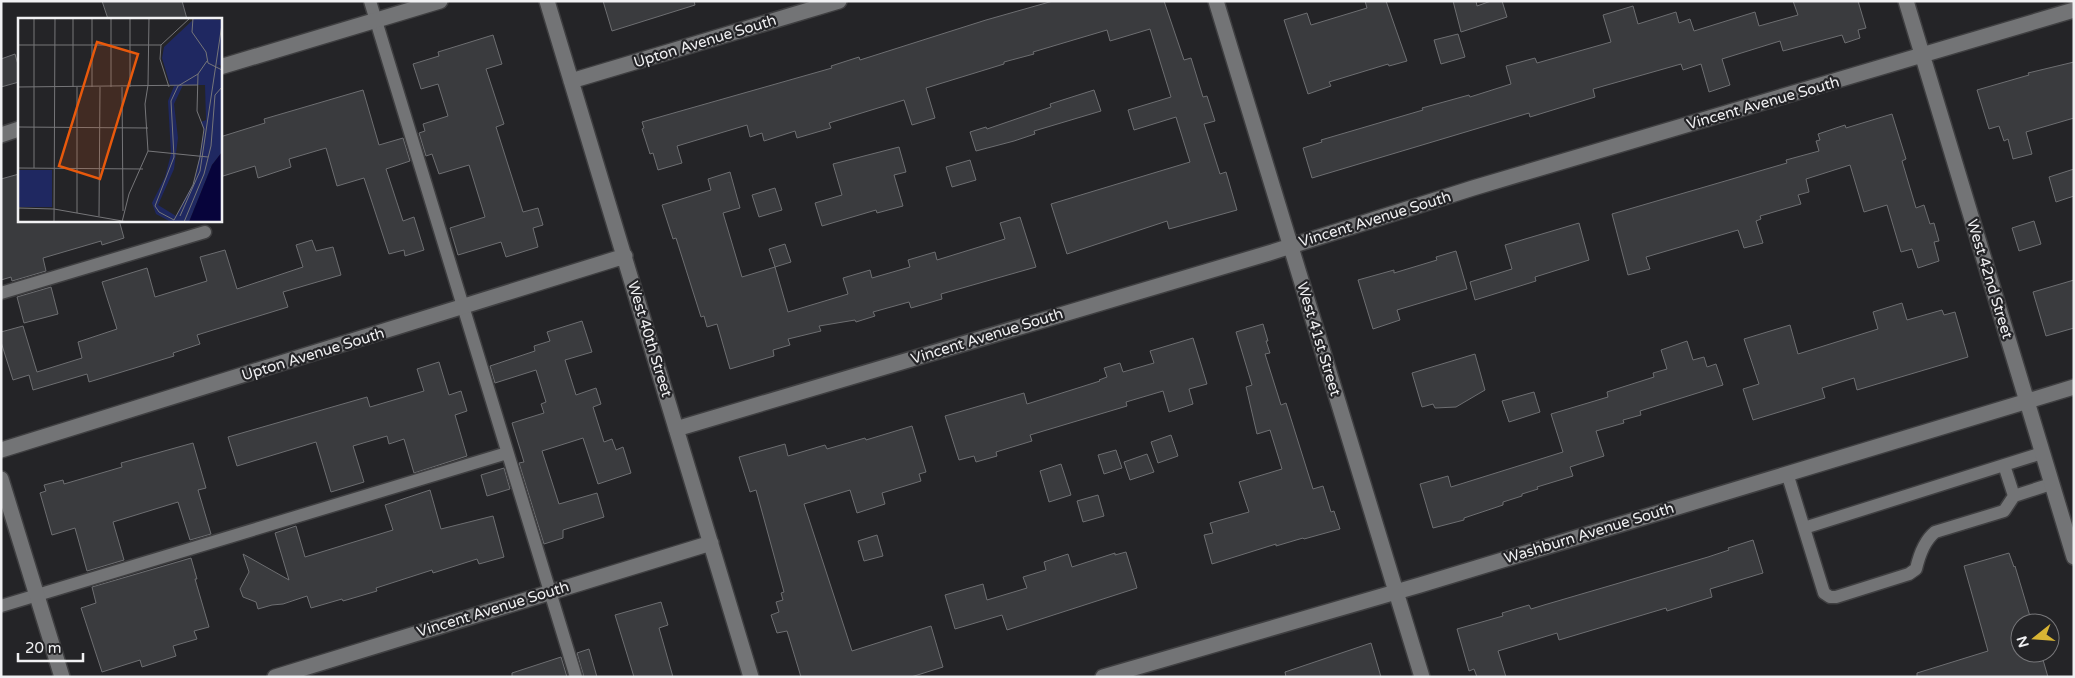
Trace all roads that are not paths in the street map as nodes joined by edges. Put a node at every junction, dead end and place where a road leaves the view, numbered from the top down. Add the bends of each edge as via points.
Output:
1 (370, 1) edge
2 (440, 1) edge
3 (547, 1) edge
4 (839, 1) edge
5 (1216, 1) edge
6 (1906, 1) edge
7 (2074, 10) edge
8 (375, 19) junction
9 (1923, 56) junction
10 (221, 67) edge
11 (571, 82) junction
12 (18, 129) edge
13 (1, 134) edge
14 (205, 232) dead end
15 (1290, 245) junction
16 (625, 256) junction
17 (1, 293) edge
18 (464, 307) junction
19 (2074, 387) edge
20 (2027, 401) junction
21 (676, 429) junction
22 (1, 450) edge
23 (507, 453) junction
24 (2042, 453) junction
25 (2004, 465) junction
26 (1787, 473) junction
27 (1, 479) edge
28 (2052, 484) junction
29 (2014, 496) junction
30 (1804, 528) junction
31 (712, 542) junction
32 (2074, 557) edge
33 (550, 592) junction
34 (1396, 592) junction
35 (37, 595) junction
36 (1, 606) edge
37 (62, 677) edge
38 (275, 677) edge
39 (576, 677) edge
40 (751, 677) edge
41 (1103, 677) edge
42 (1422, 677) edge

1 - 8 lane
2 - 8 street
3 - 11 street, West 40th Street
4 - 11 street, Upton Avenue South
5 - 15 street, West 41st Street
6 - 9 street, West 42nd Street
7 - 9 street, Vincent Avenue South
8 - 10 street
8 - 18 lane
9 - 15 street, Vincent Avenue South
9 - 20 street, West 42nd Street
11 - 16 street, West 40th Street
12 - 13 street
14 - 17 lane
15 - 21 street, Vincent Avenue South
15 - 34 street, West 41st Street
16 - 18 street, Upton Avenue South
16 - 21 street, West 40th Street
18 - 22 street, Upton Avenue South
18 - 23 lane
19 - 20 street, Washburn Avenue South
20 - 24 street, West 42nd Street
20 - 26 street, Washburn Avenue South
21 - 31 street, West 40th Street
23 - 33 lane
23 - 35 lane
24 - 25 lane
24 - 28 street, West 42nd Street
25 - 29 lane
25 - 30 lane
26 - 30 lane
26 - 34 street, Washburn Avenue South
27 - 35 street
28 - 29 lane
28 - 32 street, West 42nd Street
29 - 30 lane via 2004,511 1935,532 1919,556 1916,569 1909,574 1836,597 1824,593
31 - 33 street, Vincent Avenue South
31 - 40 street, West 40th Street
33 - 38 street, Vincent Avenue South
33 - 39 lane
34 - 41 street, Washburn Avenue South
34 - 42 street, West 41st Street
35 - 36 lane
35 - 37 street

